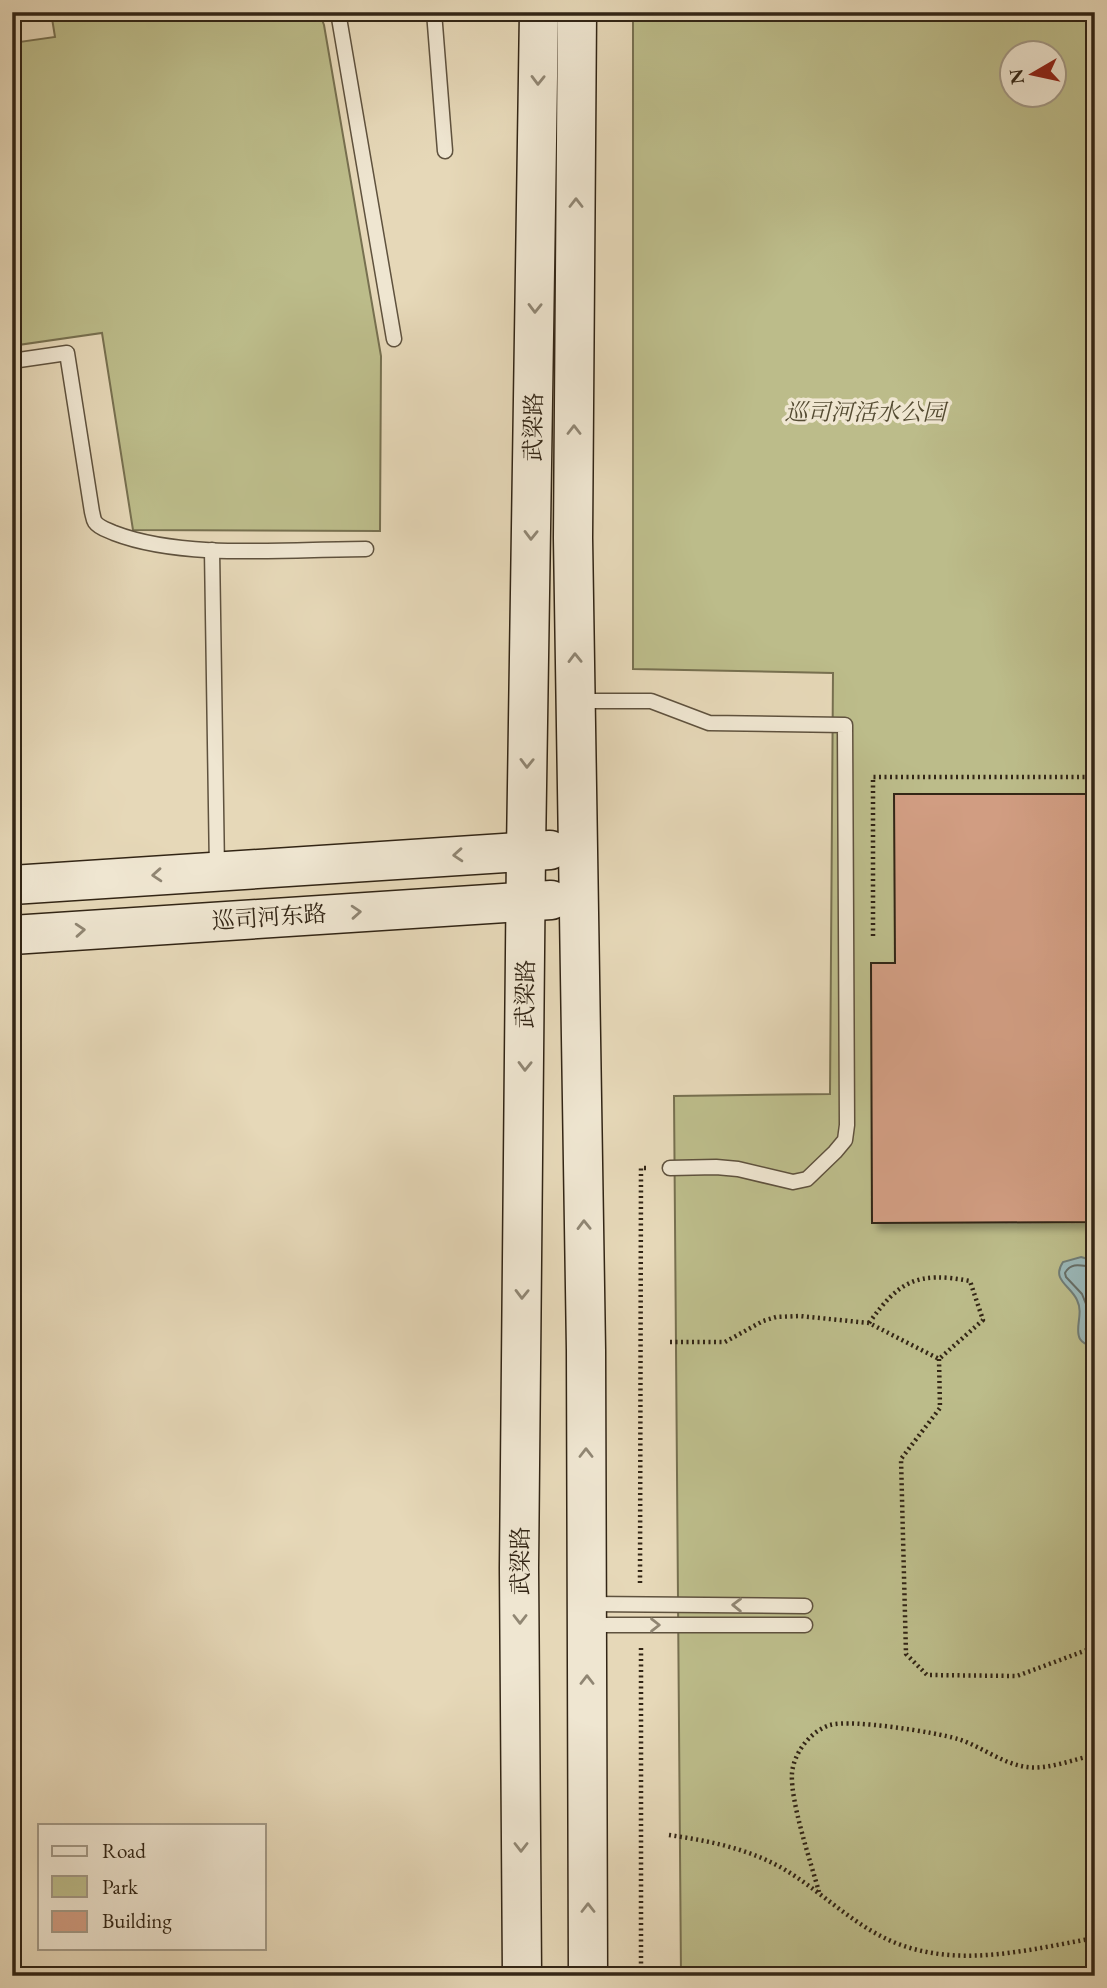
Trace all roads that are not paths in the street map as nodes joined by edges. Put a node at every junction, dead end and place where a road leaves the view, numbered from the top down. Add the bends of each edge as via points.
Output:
1 (338, 12) edge
2 (434, 12) edge
3 (539, 12) edge
4 (576, 12) edge
5 (445, 151) dead end
6 (394, 338) dead end
7 (12, 361) edge
8 (366, 549) dead end
9 (212, 550) junction
10 (575, 701) junction
11 (577, 848) junction
12 (526, 851) junction
13 (218, 871) junction
14 (12, 885) edge
15 (578, 899) junction
16 (526, 900) junction
17 (12, 935) edge
18 (670, 1168) road end
19 (805, 1606) dead end
20 (587, 1614) junction
21 (805, 1625) dead end
22 (522, 1976) edge
23 (588, 1976) edge

1 - 6 lane
2 - 5 lane
3 -> 12 main road, 武梁路
10 -> 4 main road, 武梁路
7 - 9 lane via 67,353 95,522 135,541
8 - 9 lane
9 - 13 lane
10 - 11 main road, 武梁路
10 - 18 lane via 651,701 709,723 845,725 845,1140 807,1179 793,1182 738,1169
11 - 12 main road
11 - 15 main road, 武梁路
12 -> 13 main road
12 - 16 main road, 武梁路
13 -> 14 main road
15 - 16 main road, 巡司河东路
20 -> 15 main road, 武梁路
17 -> 16 main road, 巡司河东路
16 -> 22 main road, 武梁路 via 519,1568
19 -> 20 lane via 640,1604
20 -> 21 lane via 641,1625
23 -> 20 main road, 武梁路

